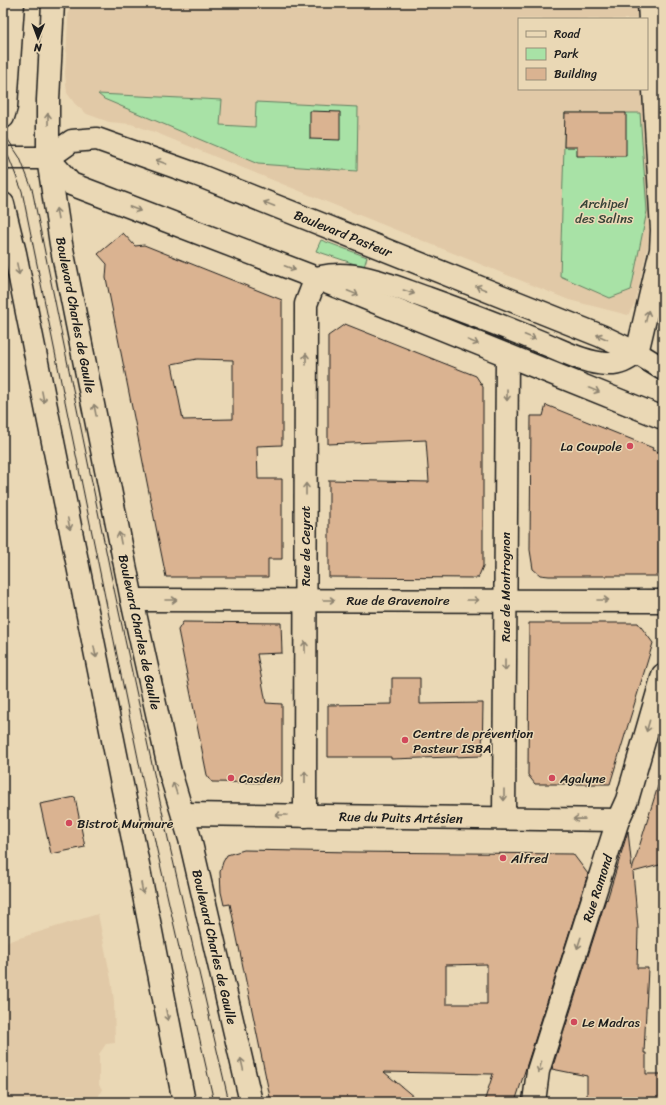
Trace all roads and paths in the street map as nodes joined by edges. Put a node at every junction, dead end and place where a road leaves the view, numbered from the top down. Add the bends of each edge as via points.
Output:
1 (13, 3) edge
2 (53, 3) edge
3 (649, 3) edge
4 (3, 117) edge
5 (12, 158) edge
6 (48, 158) junction
7 (3, 204) edge
8 (662, 253) edge
9 (316, 278) junction
10 (637, 354) junction
11 (507, 356) junction
12 (663, 369) edge
13 (663, 418) edge
14 (132, 600) junction
15 (305, 600) junction
16 (505, 600) junction
17 (663, 601) edge
18 (663, 675) edge
19 (184, 814) junction
20 (305, 816) junction
21 (504, 818) junction
22 (618, 820) junction
23 (184, 1102) edge
24 (250, 1102) edge
25 (534, 1102) edge

1 - 4 main road via 7,100
6 -> 2 main road, Boulevard Charles de Gaulle
3 - 8 main road
5 - 6 main road
6 -> 9 main road via 71,184
10 -> 6 main road, Boulevard Pasteur via 601,336 205,178 97,139 72,141
14 -> 6 main road, Boulevard Charles de Gaulle via 62,244
7 -> 23 main road via 15,253
10 -> 8 main road
9 -> 10 main road via 333,274 350,275 383,283 479,316 587,360 621,364
9 -> 11 main road
15 -> 9 main road, Rue de Ceyrat via 306,304
10 - 12 main road, Boulevard Pasteur
11 -> 13 main road
11 -> 16 main road, Rue de Montrognon
14 -> 15 main road, Rue de Gravenoire
19 -> 14 main road, Boulevard Charles de Gaulle via 170,772
15 -> 16 main road, Rue de Gravenoire
20 -> 15 main road, Rue de Ceyrat
16 -> 17 main road, Rue de Gravenoire
16 -> 21 main road, Rue de Montrognon
18 -> 22 main road, Rue Ramond via 627,800
20 -> 19 main road, Rue du Puits Artésien
24 -> 19 main road, Boulevard Charles de Gaulle
20 - 21 main road, Rue du Puits Artésien
22 -> 21 main road, Rue du Puits Artésien
22 -> 25 main road, Rue Ramond via 538,1071

